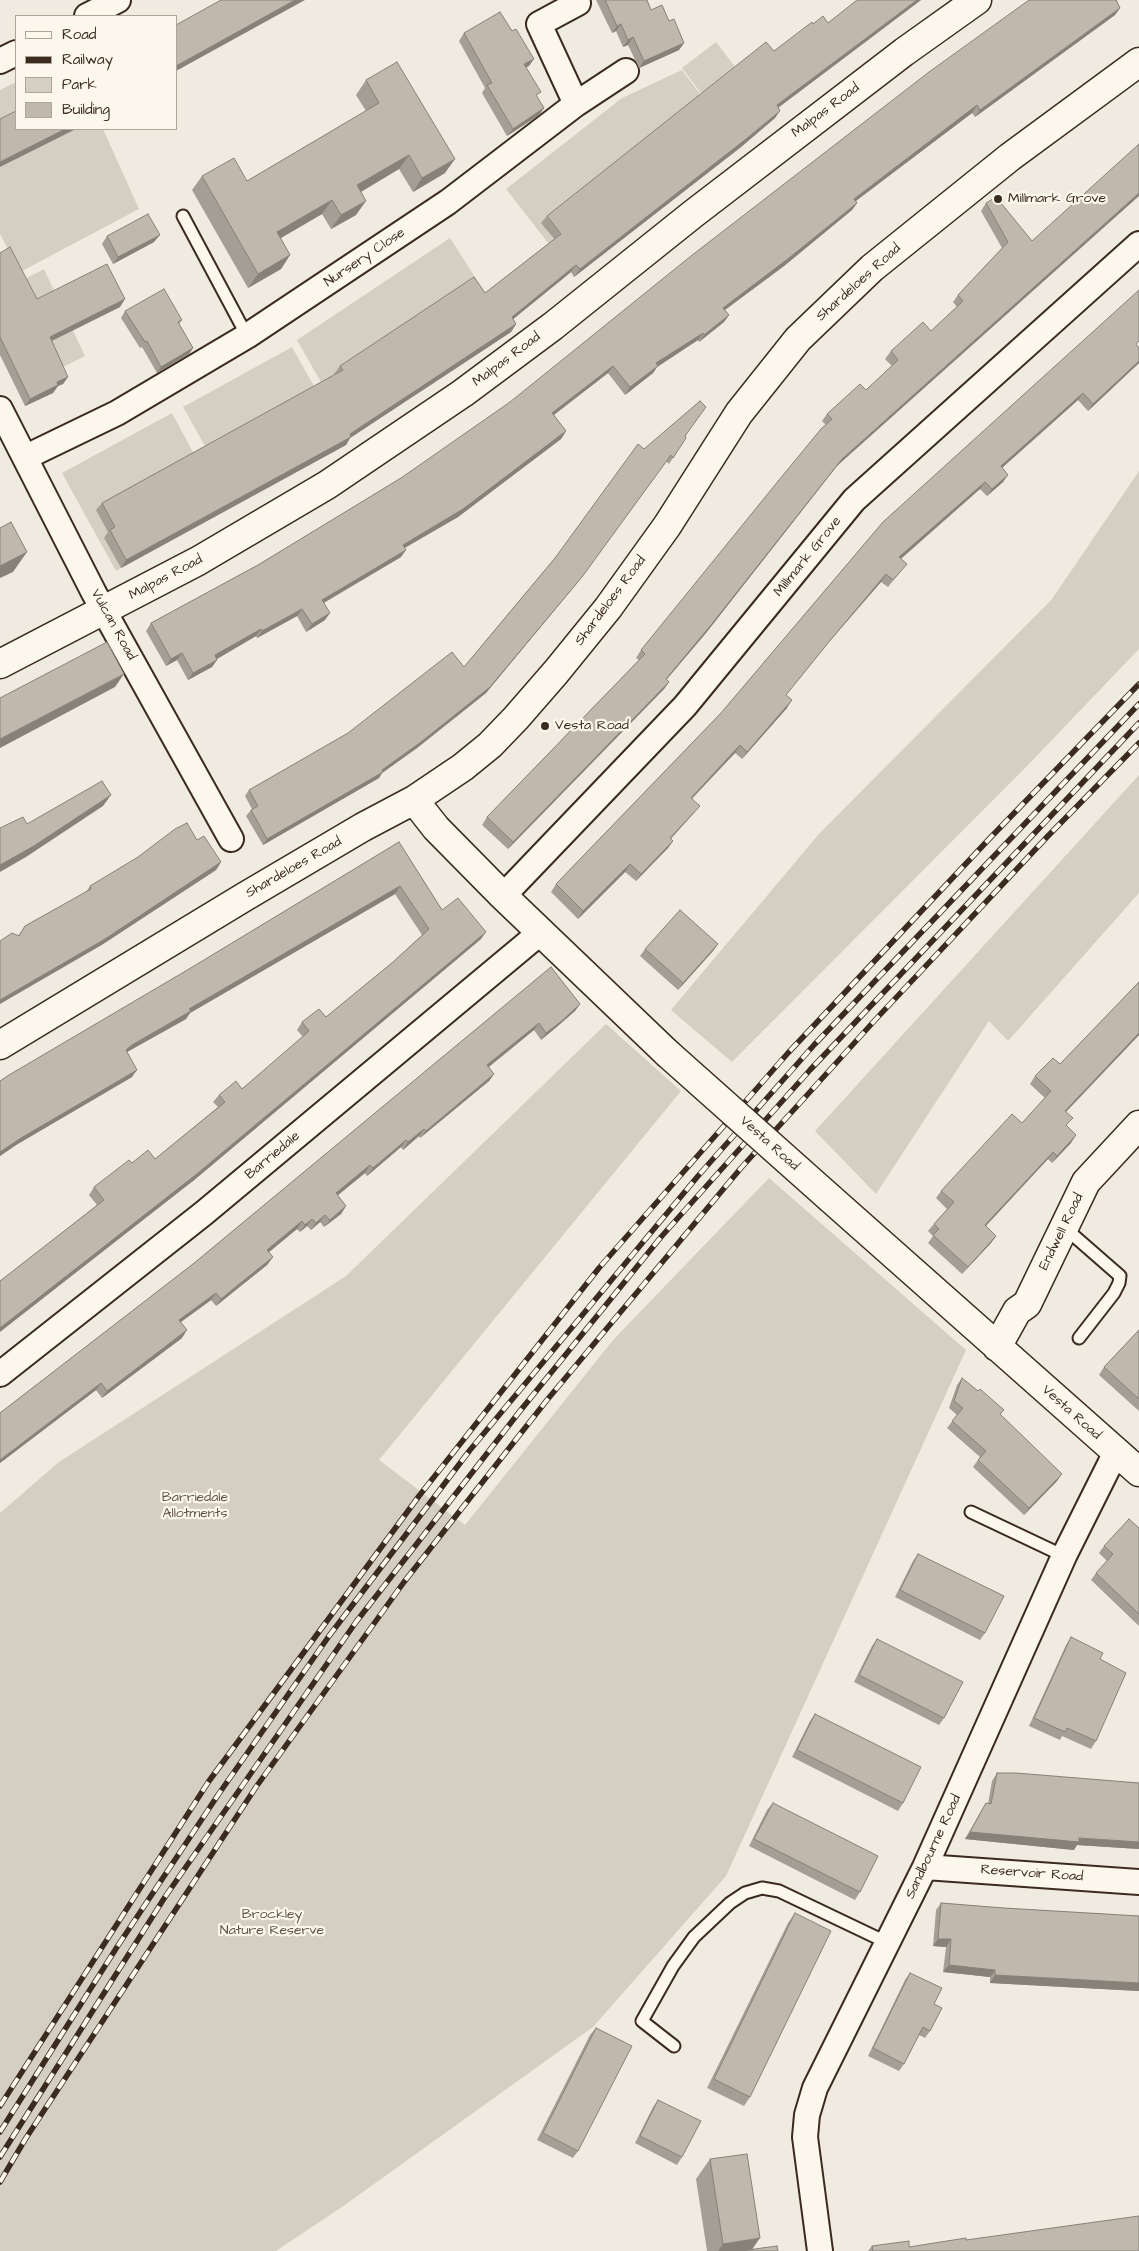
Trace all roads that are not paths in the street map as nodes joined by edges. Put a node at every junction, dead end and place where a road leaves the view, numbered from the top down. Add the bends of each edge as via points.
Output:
1 (118, 0) edge
2 (976, 0) edge
3 (578, 2) dead end
4 (89, 15) edge
5 (15, 54) edge
6 (0, 61) edge
7 (1139, 62) edge
8 (626, 71) dead end
9 (576, 104) junction
10 (183, 216) dead end
11 (1139, 244) edge
12 (247, 336) junction
13 (0, 408) edge
14 (26, 457) junction
15 (104, 611) junction
16 (0, 664) edge
17 (414, 800) junction
18 (231, 839) dead end
19 (503, 896) junction
20 (541, 932) junction
21 (0, 1045) edge
22 (1139, 1125) edge
23 (1065, 1228) junction
24 (1080, 1338) dead end
25 (997, 1347) junction
26 (0, 1374) edge
27 (1116, 1452) junction
28 (1139, 1472) edge
29 (971, 1512) dead end
30 (1064, 1556) junction
31 (925, 1867) junction
32 (1139, 1882) edge
33 (888, 1943) junction
34 (674, 2046) dead end
35 (820, 2251) edge

1 - 4 street
2 - 15 street, Malpas Road via 833,106 463,394 327,485
3 - 9 street via 539,24
5 - 6 street
7 - 17 street, Shardeloes Road via 1010,157 872,268 798,339 739,413 667,526 608,608 556,672 490,745
8 - 9 street, Nursery Close
9 - 12 street, Nursery Close via 448,202
10 - 12 lane
11 - 19 street, Millmark Grove via 854,500 685,706
12 - 14 street, Nursery Close via 117,413
13 - 14 street, Vulcan Road
14 - 15 street, Vulcan Road
15 - 16 street, Malpas Road
15 - 18 street, Vulcan Road
17 - 19 street, Vesta Road via 436,828
17 - 21 street, Shardeloes Road via 246,896
19 - 20 street, Vesta Road
20 - 25 street, Vesta Road, bridge via 668,1053
20 - 26 street, Barriedale via 204,1213
22 - 23 street, Endwell Road via 1086,1182
23 - 24 lane via 1120,1276 1114,1293
23 - 25 street, Endwell Road via 1027,1304 1017,1311
25 - 27 street, Vesta Road
27 - 28 street, Vesta Road
27 - 30 street, Sandbourne Road
29 - 30 lane
30 - 31 street, Sandbourne Road
31 - 32 street, Reservoir Road
31 - 33 street, Sandbourne Road
33 - 34 lane via 778,1891 762,1888 746,1893 730,1903 694,1937 642,2022
33 - 35 street, Sandbourne Road via 815,2088 807,2115 804,2137

